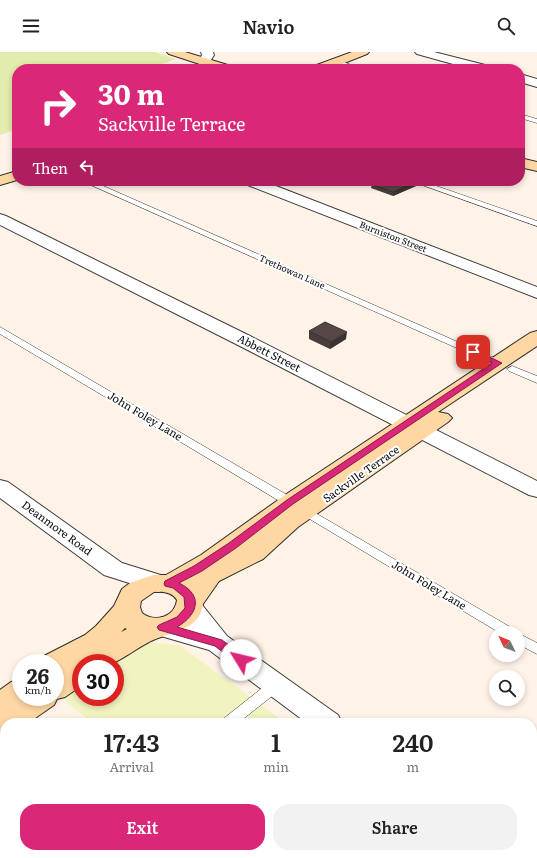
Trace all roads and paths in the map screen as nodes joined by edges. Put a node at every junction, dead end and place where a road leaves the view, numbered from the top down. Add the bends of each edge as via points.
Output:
1 (172, 52) edge
2 (363, 52) edge
3 (421, 52) edge
4 (205, 57) edge
5 (336, 62) junction
6 (218, 64) edge
7 (331, 64) edge
8 (343, 64) edge
9 (466, 64) edge
10 (525, 79) edge
11 (537, 83) edge
12 (525, 117) edge
13 (537, 121) edge
14 (525, 163) edge
15 (537, 167) edge
16 (12, 177) edge
17 (0, 181) edge
18 (97, 186) edge
19 (263, 186) edge
20 (429, 186) edge
21 (0, 218) edge
22 (537, 224) edge
23 (537, 293) edge
24 (0, 330) edge
25 (537, 337) edge
26 (537, 352) edge
27 (505, 366) junction
28 (537, 380) edge
29 (413, 428) junction
30 (0, 487) edge
31 (537, 490) edge
32 (298, 507) junction
33 (113, 569) junction
34 (164, 583) junction
35 (190, 604) junction
36 (127, 605) junction
37 (498, 626) edge
38 (158, 628) junction
39 (525, 642) edge
40 (218, 643) junction
41 (537, 649) edge
42 (107, 654) edge
43 (64, 658) edge
44 (276, 685) junction
45 (12, 696) edge
46 (0, 705) edge
47 (31, 706) edge
48 (13, 718) edge
49 (234, 718) edge
50 (321, 718) edge

1 - 4 main road
2 - 5 main road
3 - 9 street
4 - 6 main road
5 - 7 main road
5 - 8 lane
10 - 11 street
12 - 13 lane
14 - 15 main road
16 - 17 main road
18 - 27 lane, Trethowan Lane
19 - 23 street, Burniston Street
20 - 22 lane
21 - 29 street, Abbett Street
24 - 32 lane, John Foley Lane
25 - 27 main road, Sackville Terrace
26 - 27 main road, Sackville Terrace
27 - 28 lane, Trethowan Lane
27 - 29 main road, Sackville Terrace
29 - 31 street, Abbett Street
29 - 32 main road, Sackville Terrace
30 - 33 street, Deanmore Road
32 - 34 main road, Sackville Terrace via 198,568
32 - 35 main road, Sackville Terrace via 290,522 254,553 210,575
32 - 37 lane, John Foley Lane
33 - 34 street, Deanmore Road
33 - 36 street, Deanmore Road
34 - 35 main road via 184,590
34 - 36 main road, Sackville Terrace via 139,589 132,594
35 - 38 main road, Sackville Terrace via 187,614 181,620
35 - 40 street
36 - 38 main road via 129,615 134,621 142,626
36 - 43 main road, Sackville Terrace via 105,633 94,642
38 - 40 street
38 - 42 main road, Sackville Terrace via 127,641
39 - 41 lane
40 - 44 street
44 - 49 lane
44 - 50 street
45 - 46 main road
47 - 48 main road

